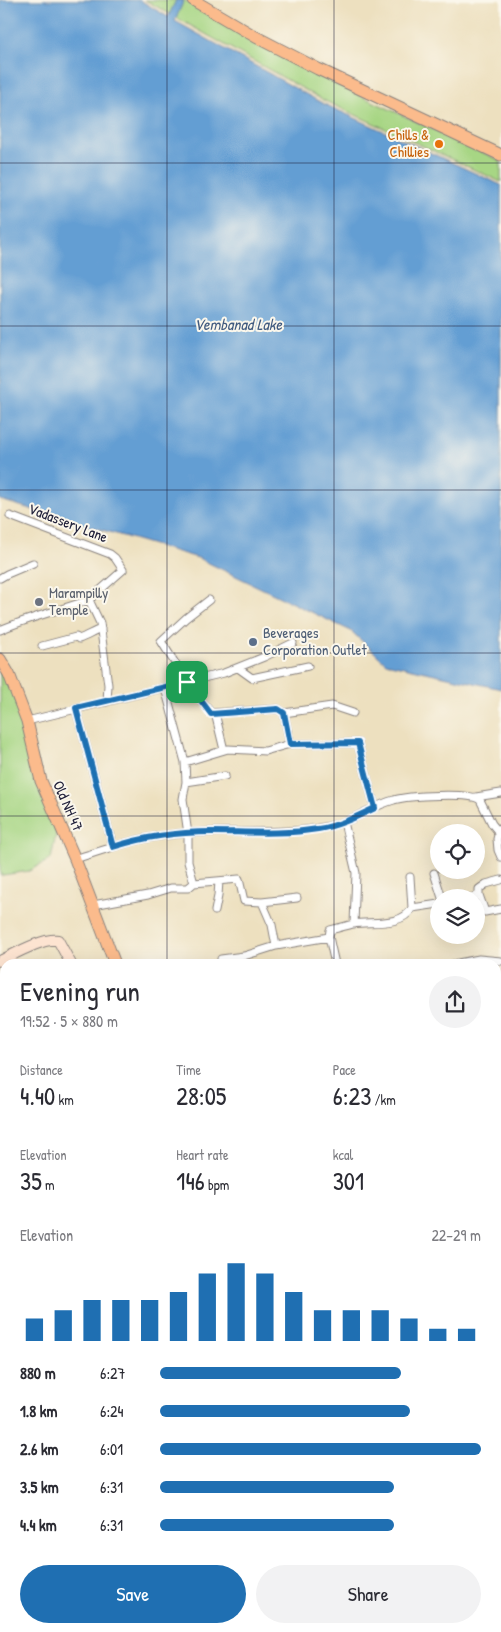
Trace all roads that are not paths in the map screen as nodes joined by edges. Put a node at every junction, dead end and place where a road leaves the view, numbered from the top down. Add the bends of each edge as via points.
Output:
1 (193, 0) edge
2 (501, 155) edge
3 (10, 516) dead end
4 (33, 563) dead end
5 (0, 578) edge
6 (90, 600) junction
7 (209, 600) dead end
8 (101, 629) junction
9 (0, 630) edge
10 (293, 643) dead end
11 (42, 646) dead end
12 (0, 659) edge
13 (308, 666) dead end
14 (238, 668) junction
15 (187, 682) junction
16 (165, 688) junction
17 (107, 702) junction
18 (76, 708) junction
19 (215, 713) junction
20 (284, 713) junction
21 (352, 713) dead end
22 (27, 721) junction
23 (290, 744) junction
24 (224, 750) junction
25 (185, 762) junction
26 (225, 776) dead end
27 (186, 782) junction
28 (501, 793) edge
29 (476, 797) junction
30 (375, 808) junction
31 (344, 822) junction
32 (188, 834) junction
33 (113, 847) junction
34 (501, 857) edge
35 (76, 859) junction
36 (410, 878) dead end
37 (501, 880) edge
38 (219, 881) junction
39 (194, 883) junction
40 (479, 889) edge
41 (297, 898) dead end
42 (262, 902) junction
43 (93, 905) junction
44 (430, 905) edge
45 (412, 908) junction
46 (501, 909) edge
47 (215, 910) dead end
48 (485, 912) edge
49 (354, 924) junction
50 (329, 937) junction
51 (276, 946) junction
52 (221, 958) dead end
53 (5, 959) edge
54 (68, 959) edge
55 (113, 959) edge
56 (333, 959) edge

1 - 2 main road via 318,69
3 - 6 street, Vadassery Lane via 115,558 123,570
4 - 5 street
6 - 8 street
6 - 9 street
7 - 15 street via 161,641
8 - 11 street via 79,638
8 - 17 street
10 - 14 street
12 - 22 main road, Old NH 47
13 - 14 street via 252,678
14 - 15 street
15 - 16 street
15 - 19 street via 211,714
16 - 17 street
16 - 25 street
17 - 18 street
18 - 22 street
18 - 33 street
19 - 20 street via 278,709
19 - 24 street
20 - 21 street via 332,706
20 - 23 street
22 - 35 main road, Old NH 47 via 41,781
23 - 24 street via 265,750
23 - 30 street via 358,743
24 - 25 street
25 - 27 street
26 - 27 street
27 - 32 street via 183,799
28 - 29 street
29 - 30 street via 418,796 394,800
29 - 34 street via 497,830
30 - 31 street
31 - 32 street via 318,829 277,833
31 - 49 street via 356,873
32 - 33 street via 132,841
32 - 39 street via 188,862
33 - 35 street
35 - 43 main road, Old NH 47
36 - 45 street
37 - 40 street
38 - 39 street
38 - 42 street via 239,879 244,901
38 - 47 street
39 - 43 street via 188,888 170,888
41 - 42 street
42 - 51 street via 272,925
43 - 55 main road, Old NH 47
44 - 45 street
45 - 49 street via 399,919
46 - 48 street
49 - 50 street via 330,930
50 - 51 street
50 - 56 street
51 - 52 street via 244,956
53 - 54 main road via 52,939 58,940

